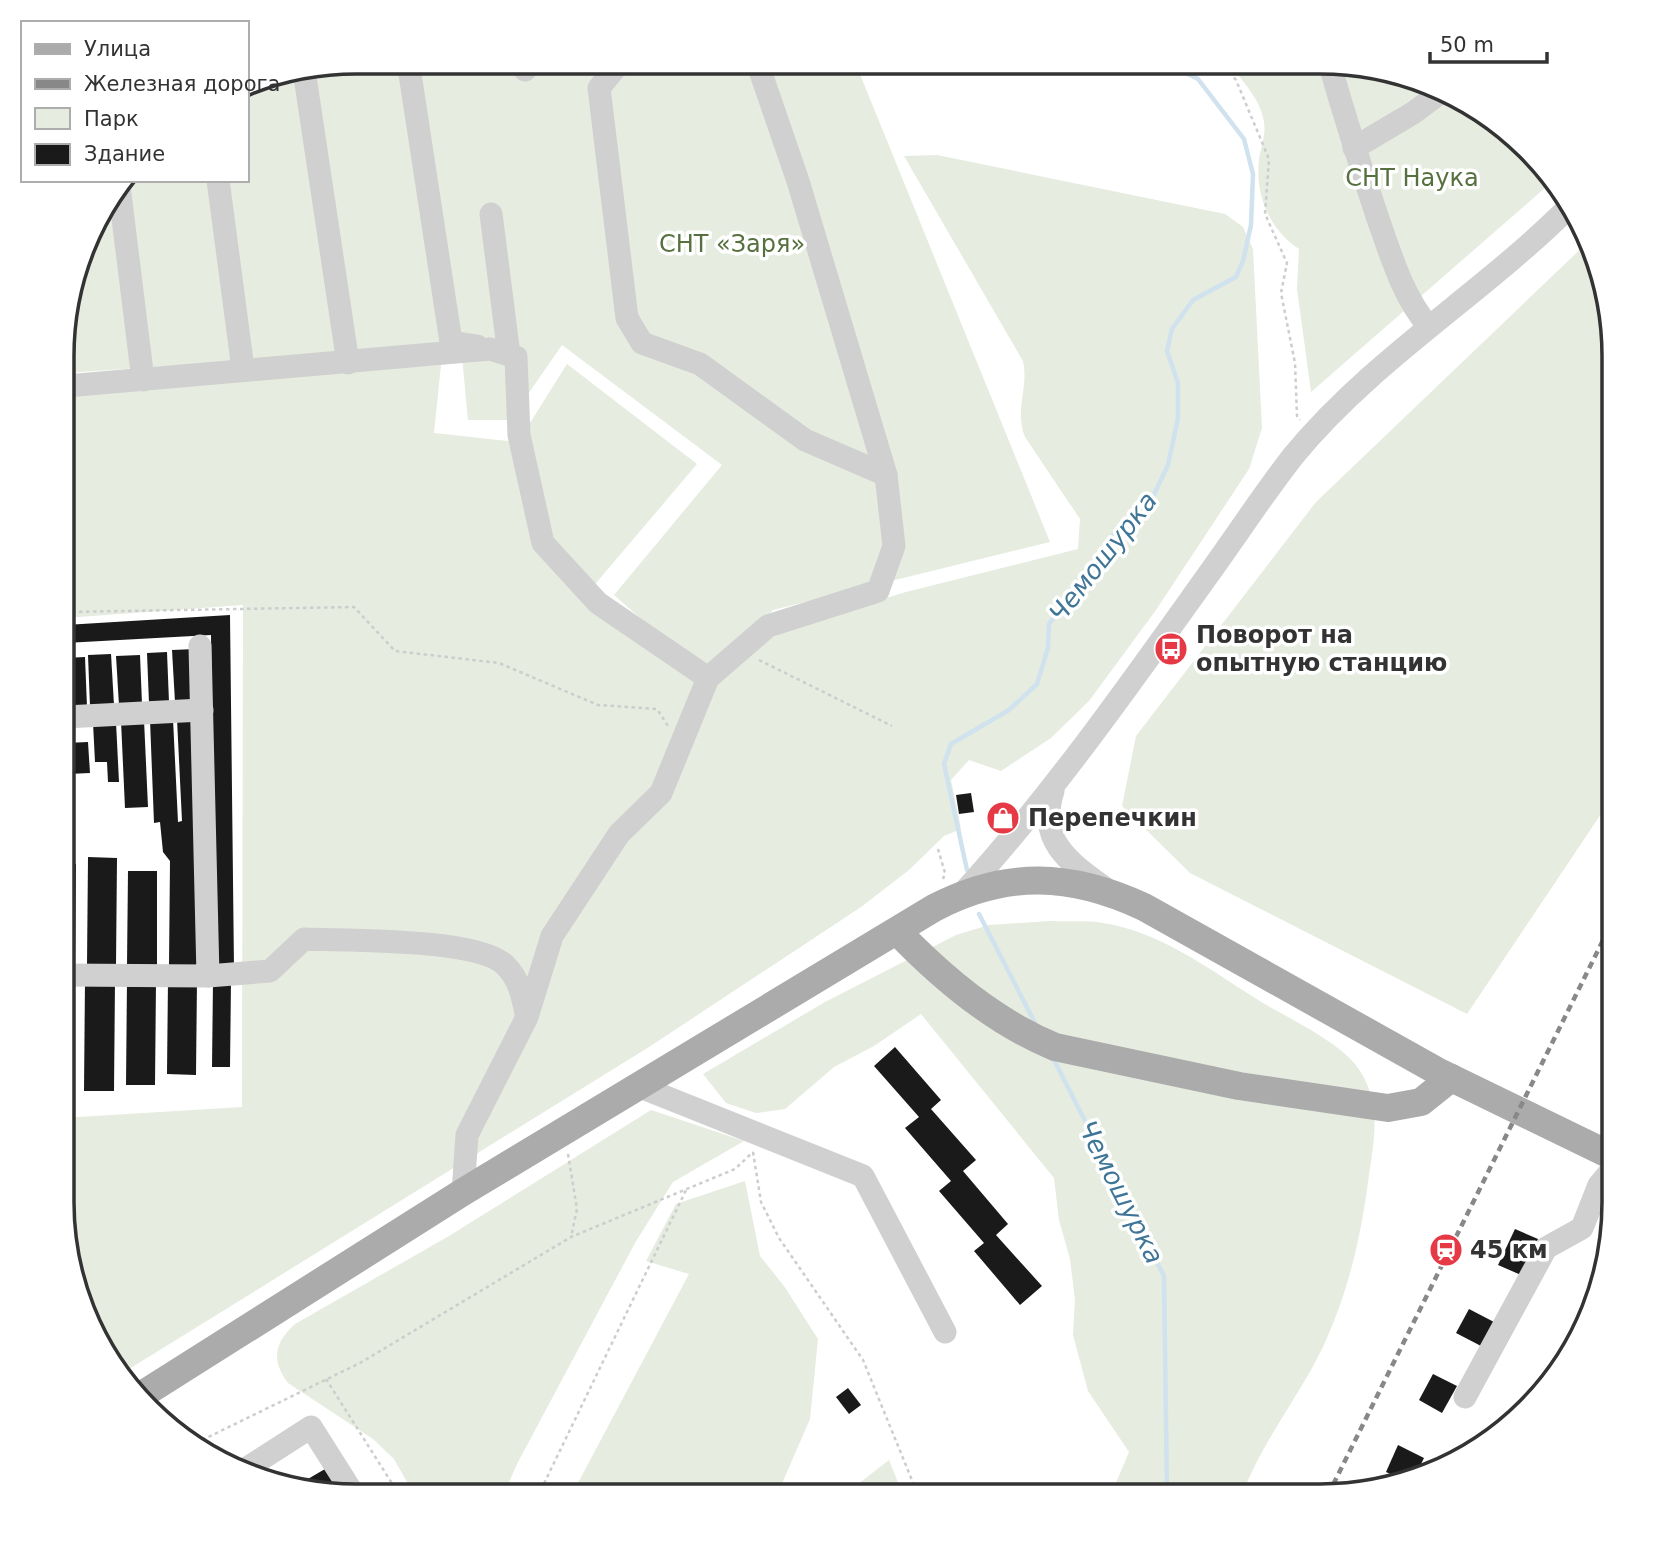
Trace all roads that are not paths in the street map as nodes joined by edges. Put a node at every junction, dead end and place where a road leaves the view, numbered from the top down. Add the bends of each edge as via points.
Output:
1 (410, 74) edge
2 (610, 74) edge
3 (761, 74) edge
4 (1332, 74) edge
5 (305, 78) edge
6 (1433, 98) edge
7 (1354, 148) junction
8 (218, 182) edge
9 (121, 199) edge
10 (1563, 213) edge
11 (491, 214) dead end
12 (1429, 327) junction
13 (500, 352) junction
14 (348, 363) junction
15 (243, 369) junction
16 (143, 380) junction
17 (74, 385) edge
18 (886, 474) junction
19 (200, 646) dead end
20 (708, 678) junction
21 (202, 710) junction
22 (74, 717) edge
23 (1055, 784) junction
24 (951, 891) junction
25 (1109, 891) junction
26 (897, 931) junction
27 (74, 975) edge
28 (208, 976) junction
29 (527, 1017) junction
30 (1451, 1078) junction
31 (638, 1086) junction
32 (1602, 1151) edge
33 (1602, 1181) edge
34 (463, 1192) junction
35 (945, 1332) dead end
36 (147, 1392) edge
37 (1465, 1397) dead end
38 (253, 1464) edge
39 (347, 1484) edge

1 - 13 street via 451,342
2 - 18 street via 599,88 628,318 642,343 700,364 804,440
3 - 18 street via 799,181
4 - 7 street
5 - 14 street
6 - 7 street
7 - 12 street via 1399,279
8 - 15 street
9 - 16 street
10 - 12 street
11 - 13 street
12 - 23 street via 1295,454
13 - 14 street
13 - 20 street via 516,358 519,435 543,542 598,603
14 - 15 street
15 - 16 street
16 - 17 street
18 - 20 street via 894,546 878,591 768,626
19 - 21 street
20 - 29 street via 661,793 619,834 552,936
21 - 22 street
21 - 28 street
23 - 24 street
23 - 25 street via 1048,821 1053,839 1079,869
24 - 25 main road via 1027,879 1063,880
24 - 26 main road
25 - 30 main road
26 - 30 main road via 933,969 1044,1042 1239,1086 1388,1108 1421,1102
26 - 31 main road
27 - 28 street
28 - 29 street via 270,971 304,939 466,947 503,963 520,985
29 - 34 street via 467,1135
30 - 32 main road
31 - 34 main road
31 - 35 street via 754,1143 863,1176
33 - 37 street via 1582,1228 1546,1248
34 - 36 main road
38 - 39 street via 310,1427

